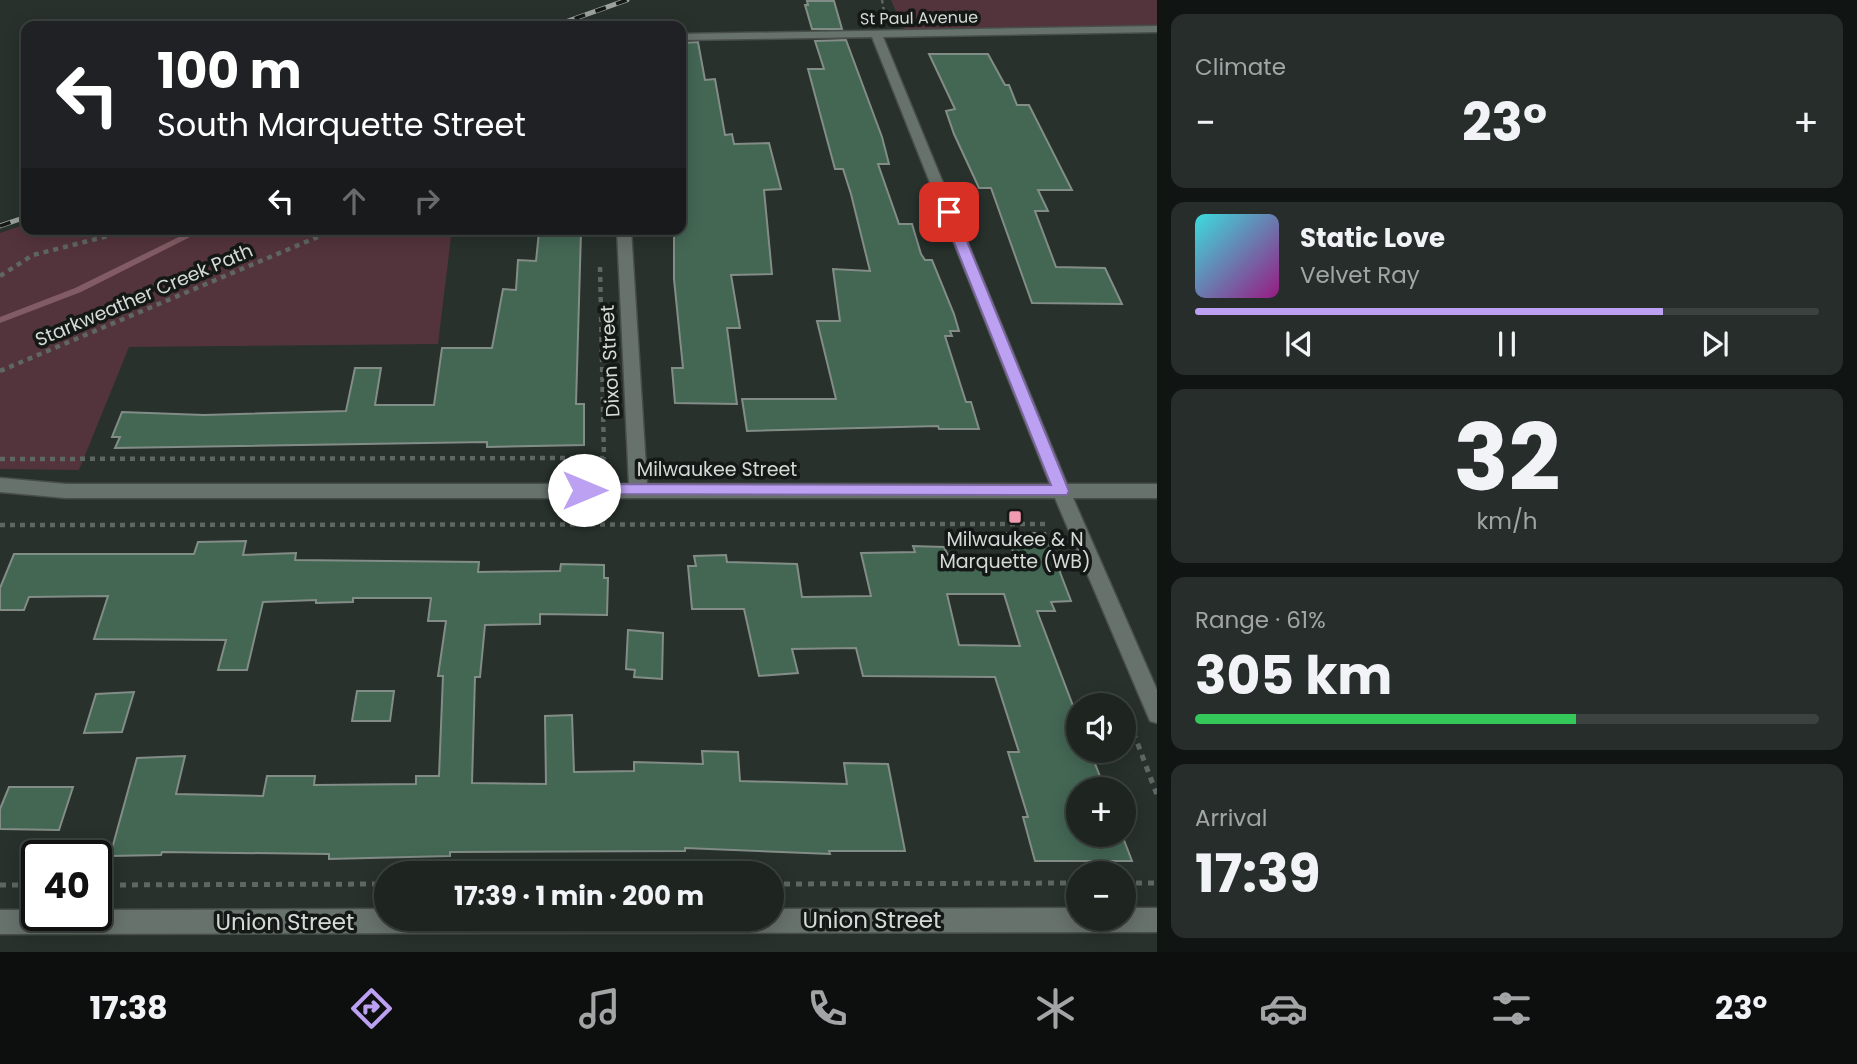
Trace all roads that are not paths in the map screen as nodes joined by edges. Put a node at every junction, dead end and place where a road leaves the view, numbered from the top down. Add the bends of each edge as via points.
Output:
1 (1157, 29) edge
2 (877, 35) junction
3 (686, 37) edge
4 (624, 235) edge
5 (0, 485) edge
6 (638, 490) junction
7 (66, 491) junction
8 (1061, 491) junction
9 (1157, 491) edge
10 (0, 497) edge
11 (1157, 714) edge
12 (1157, 920) edge
13 (0, 922) edge

1 - 2 street, St Paul Avenue
2 - 3 street, St Paul Avenue
2 - 8 street
4 - 6 street, Dixon Street
5 - 7 street, Milwaukee Street
6 - 7 street, Milwaukee Street
6 - 8 street, Milwaukee Street
7 - 10 street, Milwaukee Street
8 - 9 street, Milwaukee Street
8 - 11 street
12 - 13 street, Union Street

